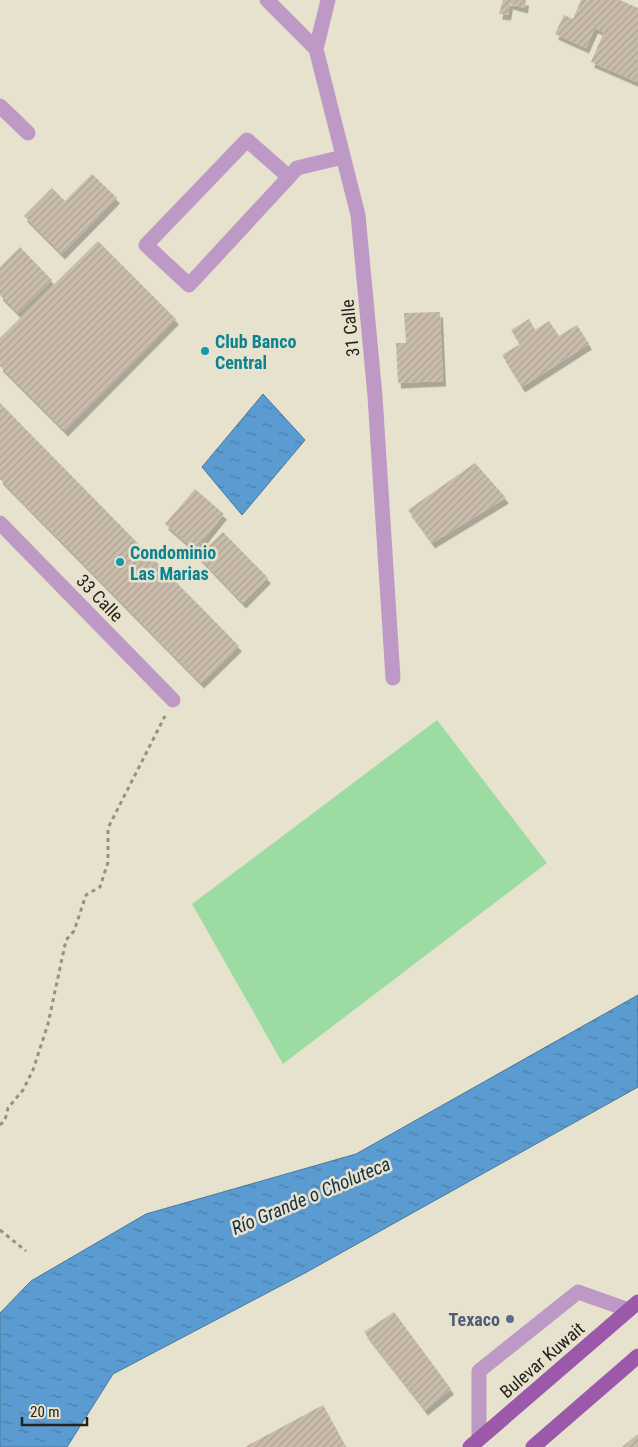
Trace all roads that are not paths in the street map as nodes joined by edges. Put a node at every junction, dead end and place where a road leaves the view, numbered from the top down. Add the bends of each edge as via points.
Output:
1 (267, 0) edge
2 (328, 0) edge
3 (316, 49) junction
4 (0, 106) edge
5 (28, 133) dead end
6 (343, 157) junction
7 (289, 178) junction
8 (0, 523) edge
9 (6, 536) edge
10 (393, 678) dead end
11 (173, 700) road end
12 (633, 1306) edge
13 (638, 1356) edge
14 (553, 1431) junction
15 (474, 1443) edge
16 (534, 1447) edge
17 (540, 1447) edge

1 - 3 street
2 - 3 street
3 - 6 street, 31 Calle
4 - 5 street
6 - 7 street via 298,168
6 - 10 street, 31 Calle via 358,215 374,387
7 - 7 street via 189,285 146,245 247,140
8 - 9 street, 33 Calle
9 - 11 street, 33 Calle
12 - 15 main road, Bulevar Kuwait
12 - 15 street via 578,1292 479,1371
13 - 14 main road
14 - 16 main road
14 - 17 street

